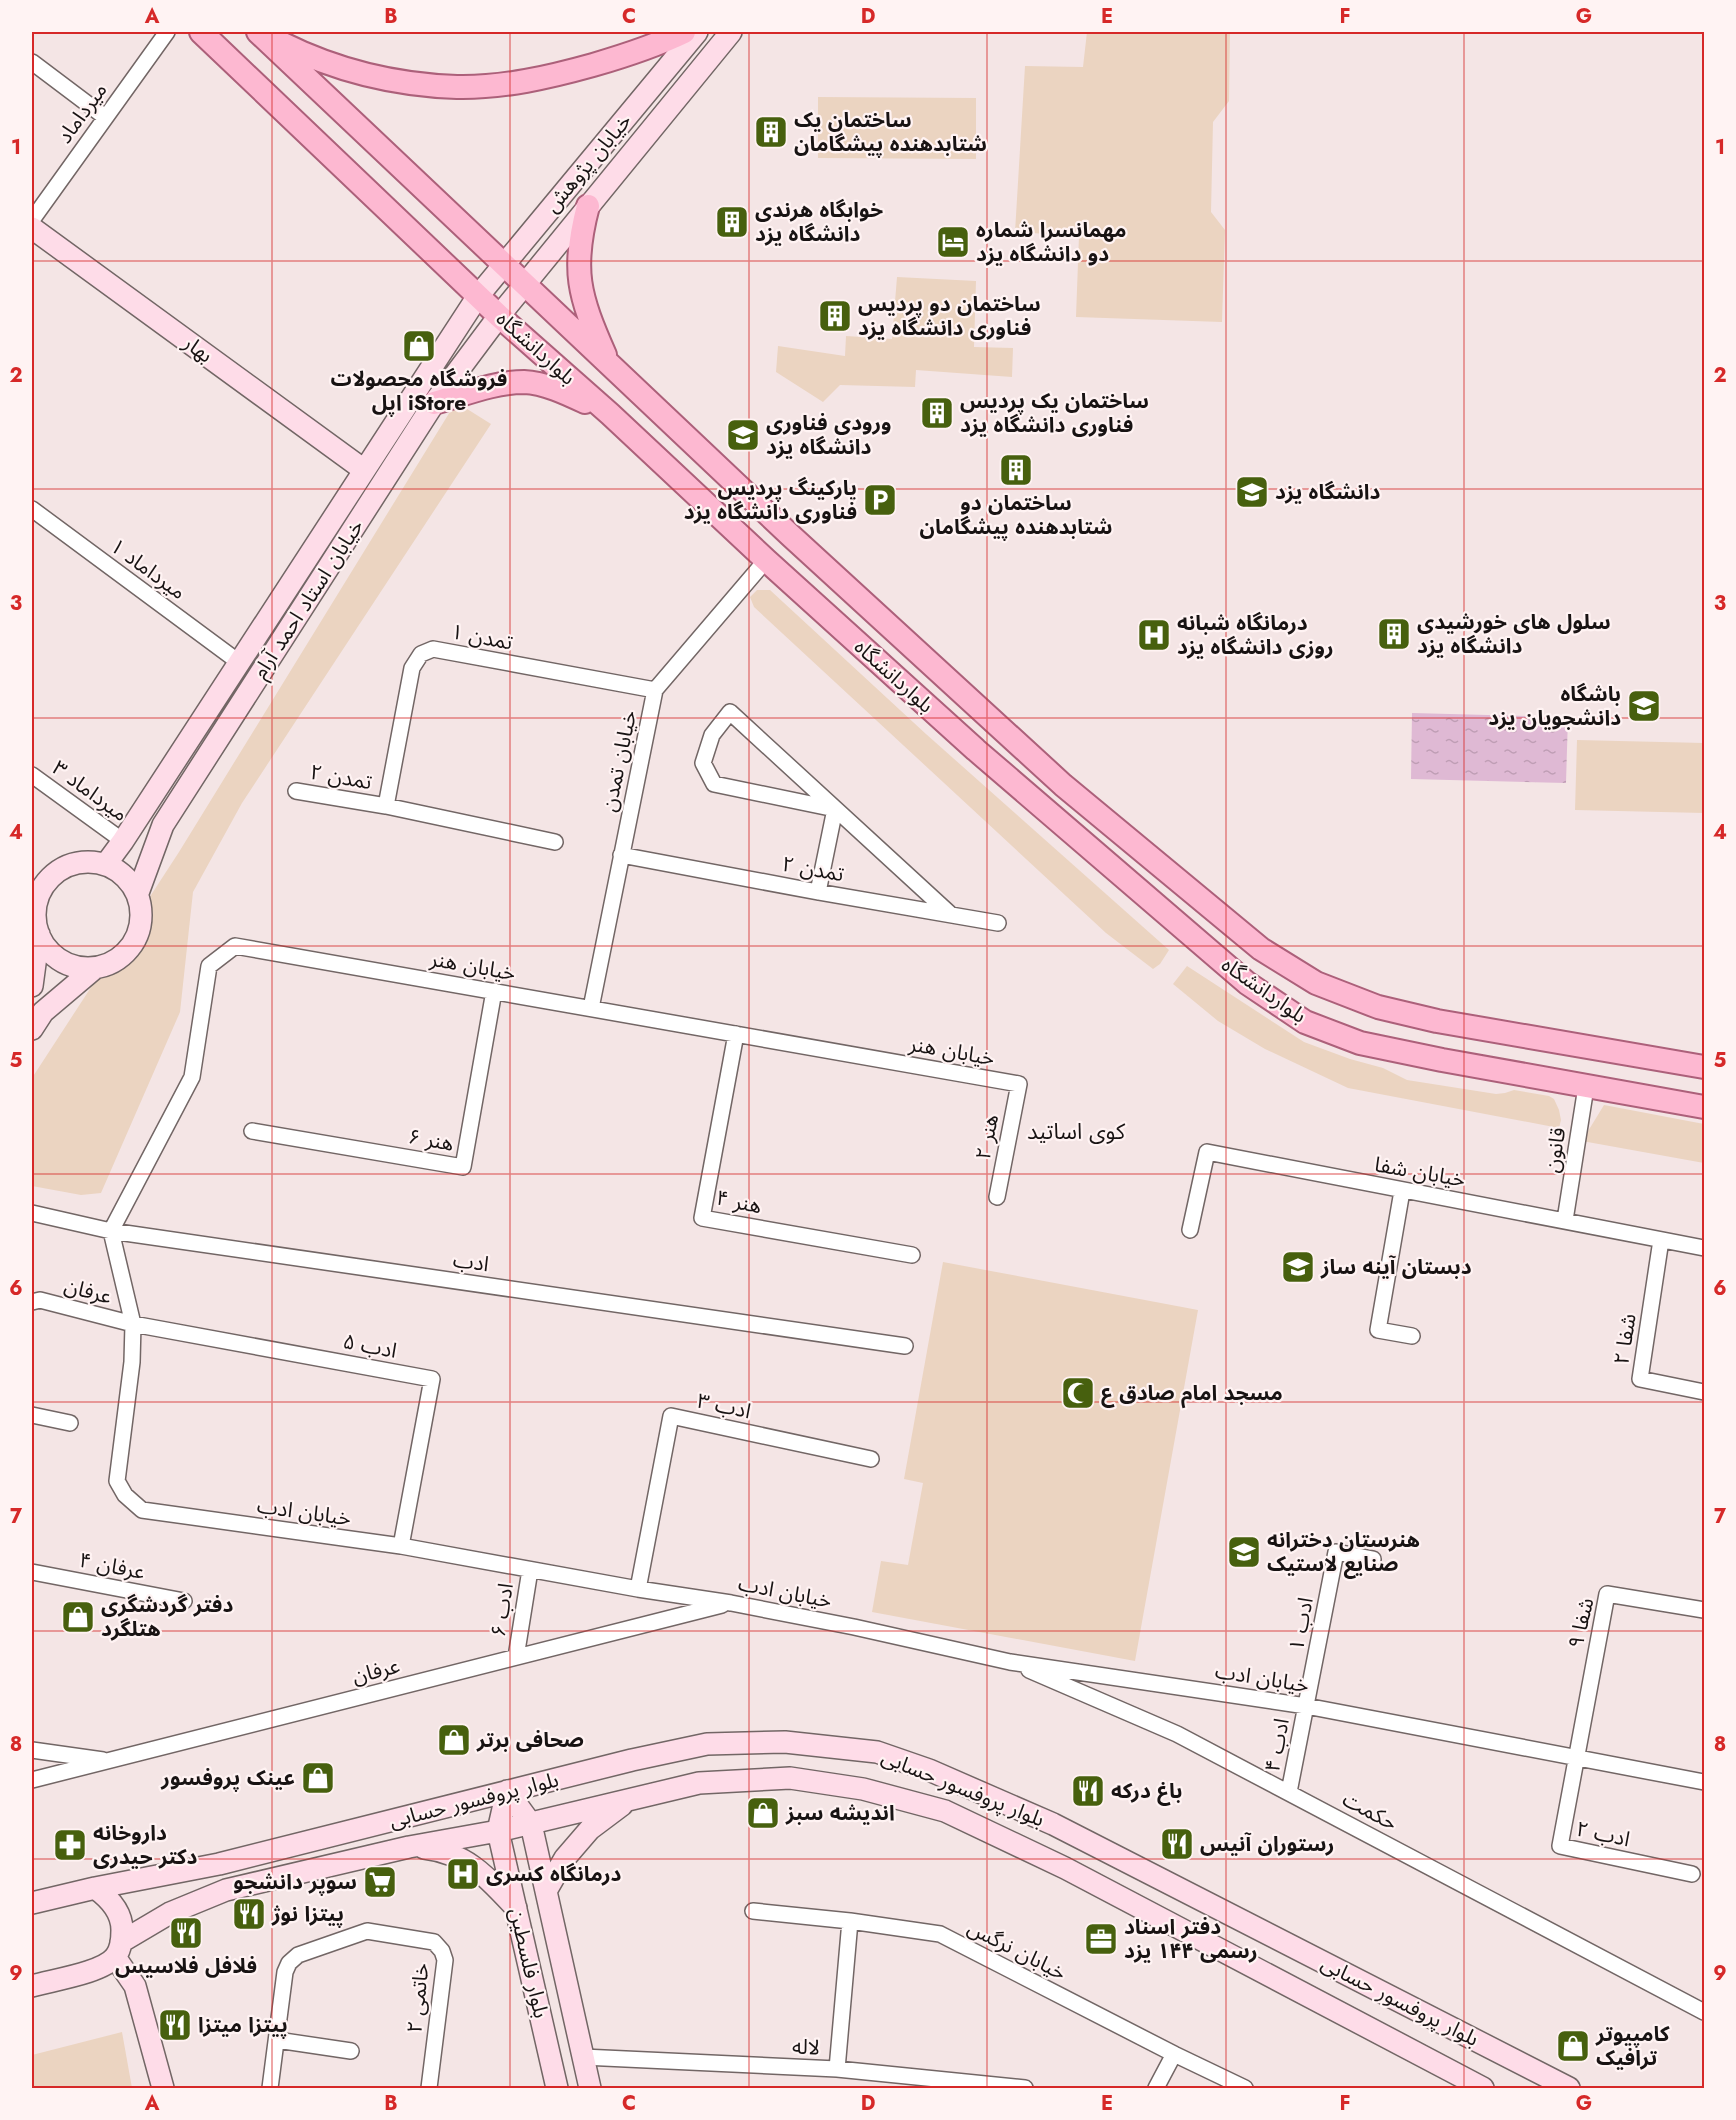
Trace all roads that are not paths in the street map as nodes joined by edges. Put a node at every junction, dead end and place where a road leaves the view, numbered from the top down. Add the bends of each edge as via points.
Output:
1 (167, 32) edge
2 (201, 32) edge
3 (258, 32) edge
4 (684, 32) edge
5 (697, 32) edge
6 (731, 32) edge
7 (32, 62) edge
8 (105, 117) junction
9 (588, 206) junction
10 (32, 220) edge
11 (32, 228) edge
12 (503, 265) junction
13 (524, 285) junction
14 (478, 296) junction
15 (499, 316) junction
16 (609, 365) junction
17 (434, 403) junction
18 (610, 414) junction
19 (364, 470) junction
20 (32, 510) edge
21 (766, 560) junction
22 (240, 663) junction
23 (655, 690) junction
24 (998, 724) junction
25 (976, 750) junction
26 (32, 775) edge
27 (296, 791) dead end
28 (386, 806) junction
29 (835, 809) junction
30 (123, 841) junction
31 (555, 842) dead end
32 (621, 855) junction
33 (106, 864) junction
34 (818, 892) junction
35 (35, 893) edge
36 (138, 893) junction
37 (949, 913) junction
38 (998, 923) dead end
39 (39, 934) junction
40 (95, 968) junction
41 (32, 986) edge
42 (494, 992) junction
43 (591, 1008) junction
44 (32, 1029) edge
45 (736, 1034) junction
46 (1704, 1066) edge
47 (1019, 1084) joint
48 (1586, 1087) junction
49 (1704, 1107) edge
50 (252, 1131) dead end
51 (1402, 1191) junction
52 (998, 1197) dead end
53 (32, 1214) edge
54 (1564, 1220) junction
55 (1190, 1230) dead end
56 (111, 1231) junction
57 (1661, 1240) junction
58 (1704, 1248) edge
59 (912, 1255) dead end
60 (32, 1302) edge
61 (133, 1324) junction
62 (1412, 1336) dead end
63 (904, 1347) dead end
64 (1704, 1392) edge
65 (32, 1415) edge
66 (70, 1423) dead end
67 (871, 1459) dead end
68 (401, 1546) junction
69 (1373, 1559) dead end
70 (530, 1570) junction
71 (32, 1572) edge
72 (638, 1589) junction
73 (184, 1601) dead end
74 (731, 1603) junction
75 (1704, 1610) edge
76 (516, 1657) junction
77 (1010, 1662) junction
78 (1306, 1706) junction
79 (32, 1750) edge
80 (1575, 1757) junction
81 (111, 1761) junction
82 (32, 1780) edge
83 (1704, 1782) edge
84 (507, 1791) junction
85 (1289, 1792) junction
86 (631, 1798) junction
87 (531, 1824) junction
88 (498, 1831) junction
89 (409, 1847) junction
90 (1692, 1874) dead end
91 (95, 1888) junction
92 (546, 1891) junction
93 (32, 1904) edge
94 (517, 1908) junction
95 (753, 1911) dead end
96 (850, 1921) junction
97 (118, 1949) junction
98 (32, 1986) edge
99 (1704, 2012) edge
100 (277, 2040) junction
101 (351, 2051) dead end
102 (1174, 2054) junction
103 (583, 2057) junction
104 (837, 2070) junction
105 (983, 2087) edge
106 (163, 2088) edge
107 (270, 2088) edge
108 (429, 2088) edge
109 (557, 2088) edge
110 (590, 2088) edge
111 (1025, 2088) edge
112 (1156, 2088) edge
113 (1245, 2088) edge
114 (1483, 2088) edge
115 (1569, 2088) edge

1 - 8 street, میرداماد
2 - 14 main road, بلواردانشگاه
3 - 4 main road via 310,58 363,74 458,87 540,79 613,59
3 - 12 main road, بلواردانشگاه
5 - 12 main road, خیابان پژوهش
6 - 9 main road, خیابان پژوهش
7 - 8 street
8 - 10 street, میرداماد
9 - 13 main road, خیابان پژوهش
9 - 16 main road via 578,262 581,289 588,317
11 - 19 main road, بهار
12 - 13 main road, بلواردانشگاه
12 - 14 main road, خیابان پژوهش
13 - 15 main road, خیابان پژوهش
13 - 16 main road, بلواردانشگاه
14 - 15 main road, بلواردانشگاه
14 - 19 main road, خیابان استاد احمد آرام
15 - 17 main road, خیابان استاد احمد آرام
15 - 18 main road, بلواردانشگاه
16 - 24 main road, بلواردانشگاه
17 - 18 main road via 501,384 526,382 559,390
17 - 36 main road, خیابان استاد احمد آرام via 164,825
18 - 21 main road, بلواردانشگاه
19 - 22 main road, خیابان استاد احمد آرام
20 - 22 street, میرداماد ۱
21 - 23 street, خیابان تمدن
21 - 25 main road, بلواردانشگاه
22 - 30 main road, خیابان استاد احمد آرام
23 - 28 street, تمدن ۱ via 433,649 421,654 412,668
23 - 32 street, خیابان تمدن
24 - 25 main road
24 - 46 main road, بلواردانشگاه via 1063,785 1261,949 1316,983 1377,1007 1437,1021
25 - 48 main road, بلواردانشگاه via 1247,982 1305,1022 1360,1043
26 - 30 street, میرداماد ۳
27 - 28 street, تمدن ۲
28 - 31 street, تمدن ۲
29 - 29 street via 714,784 703,763 712,735 730,712
29 - 34 street
29 - 37 street
30 - 33 main road, خیابان استاد احمد آرام
32 - 34 street, تمدن ۲
32 - 43 street, خیابان تمدن
33 - 35 main road via 86,861 67,865
33 - 36 main road via 124,875
34 - 37 street, تمدن ۲
35 - 39 main road
36 - 40 main road via 142,918 135,942 118,960
37 - 38 street, تمدن ۲
39 - 40 main road via 49,951 66,963
39 - 41 main road
40 - 44 main road via 43,1012
42 - 43 street, خیابان هنر
42 - 50 street, هنر ۶ via 463,1167
42 - 56 street, خیابان هنر via 235,946 209,966 192,1077
43 - 45 street, خیابان هنر
45 - 47 street, خیابان هنر
45 - 59 street, هنر ۴ via 702,1218
47 - 52 street, هنر ۲
48 - 49 main road, بلواردانشگاه
48 - 54 street, قانون
51 - 54 street, خیابان شفا
51 - 55 street, خیابان شفا via 1207,1152
51 - 62 street via 1378,1330
53 - 56 street, ادب
54 - 57 street, خیابان شفا
56 - 61 street, خیابان ادب
56 - 63 street, ادب
57 - 58 street, خیابان شفا
57 - 64 street, شفا ۲ via 1640,1379
60 - 61 street, عرفان via 40,1300
61 - 68 street, خیابان ادب via 117,1481 124,1496 142,1510
61 - 68 street, ادب ۵ via 432,1379
65 - 66 street
67 - 72 street, ادب ۳ via 670,1416
68 - 70 street, خیابان ادب
69 - 78 street, ادب ۱ via 1336,1552
70 - 72 street, خیابان ادب
70 - 76 street, ادب ۶
71 - 73 street, عرفان ۴
72 - 74 street, خیابان ادب
74 - 76 street, عرفان
74 - 77 street, خیابان ادب
75 - 80 street, شفا ۹ via 1607,1594
76 - 81 street, عرفان
77 - 78 street, خیابان ادب
77 - 85 street, حکمت via 1177,1734
78 - 80 street, خیابان ادب
78 - 85 street, ادب ۴
79 - 81 street
80 - 83 street, خیابان ادب
80 - 90 street, ادب ۲ via 1560,1846
81 - 82 street, عرفان
84 - 87 main road, بلوار فلسطین
84 - 88 main road, بلوار فلسطین
84 - 91 main road, بلوار پروفسور حسابی via 219,1864
84 - 115 main road, بلوار پروفسور حسابی via 707,1744 785,1742 877,1752 929,1770 1053,1824
85 - 99 street, حکمت
86 - 87 main road, بلوار پروفسور حسابی
86 - 92 main road via 590,1828 565,1858
86 - 114 main road, بلوار پروفسور حسابی via 699,1783 790,1778 863,1790 945,1811 1065,1868
87 - 88 main road, بلوار پروفسور حسابی
87 - 92 main road, بلوار فلسطین
88 - 89 main road, بلوار پروفسور حسابی
88 - 94 main road, بلوار فلسطین
89 - 94 main road via 438,1850 461,1858 482,1872
89 - 97 main road, بلوار پروفسور حسابی via 226,1890 170,1913
91 - 93 main road, بلوار پروفسور حسابی
91 - 97 main road via 118,1910 122,1926
92 - 103 main road, بلوار فلسطین
94 - 109 main road, بلوار فلسطین
95 - 96 street, خیابان نرگس
96 - 102 street, خیابان نرگس via 940,1934
96 - 104 street
97 - 98 main road, بلوار پروفسور حسابی via 101,1967
97 - 106 main road via 135,1986
100 - 101 street
100 - 107 street, خاتمی ۲
100 - 108 street, خاتمی ۲ via 285,1972 298,1955 368,1931 434,1942 445,1960
102 - 112 street
102 - 113 street, خیابان نرگس
103 - 104 street, لاله
103 - 110 main road, بلوار فلسطین
104 - 105 street, لاله
105 - 111 street, لاله

